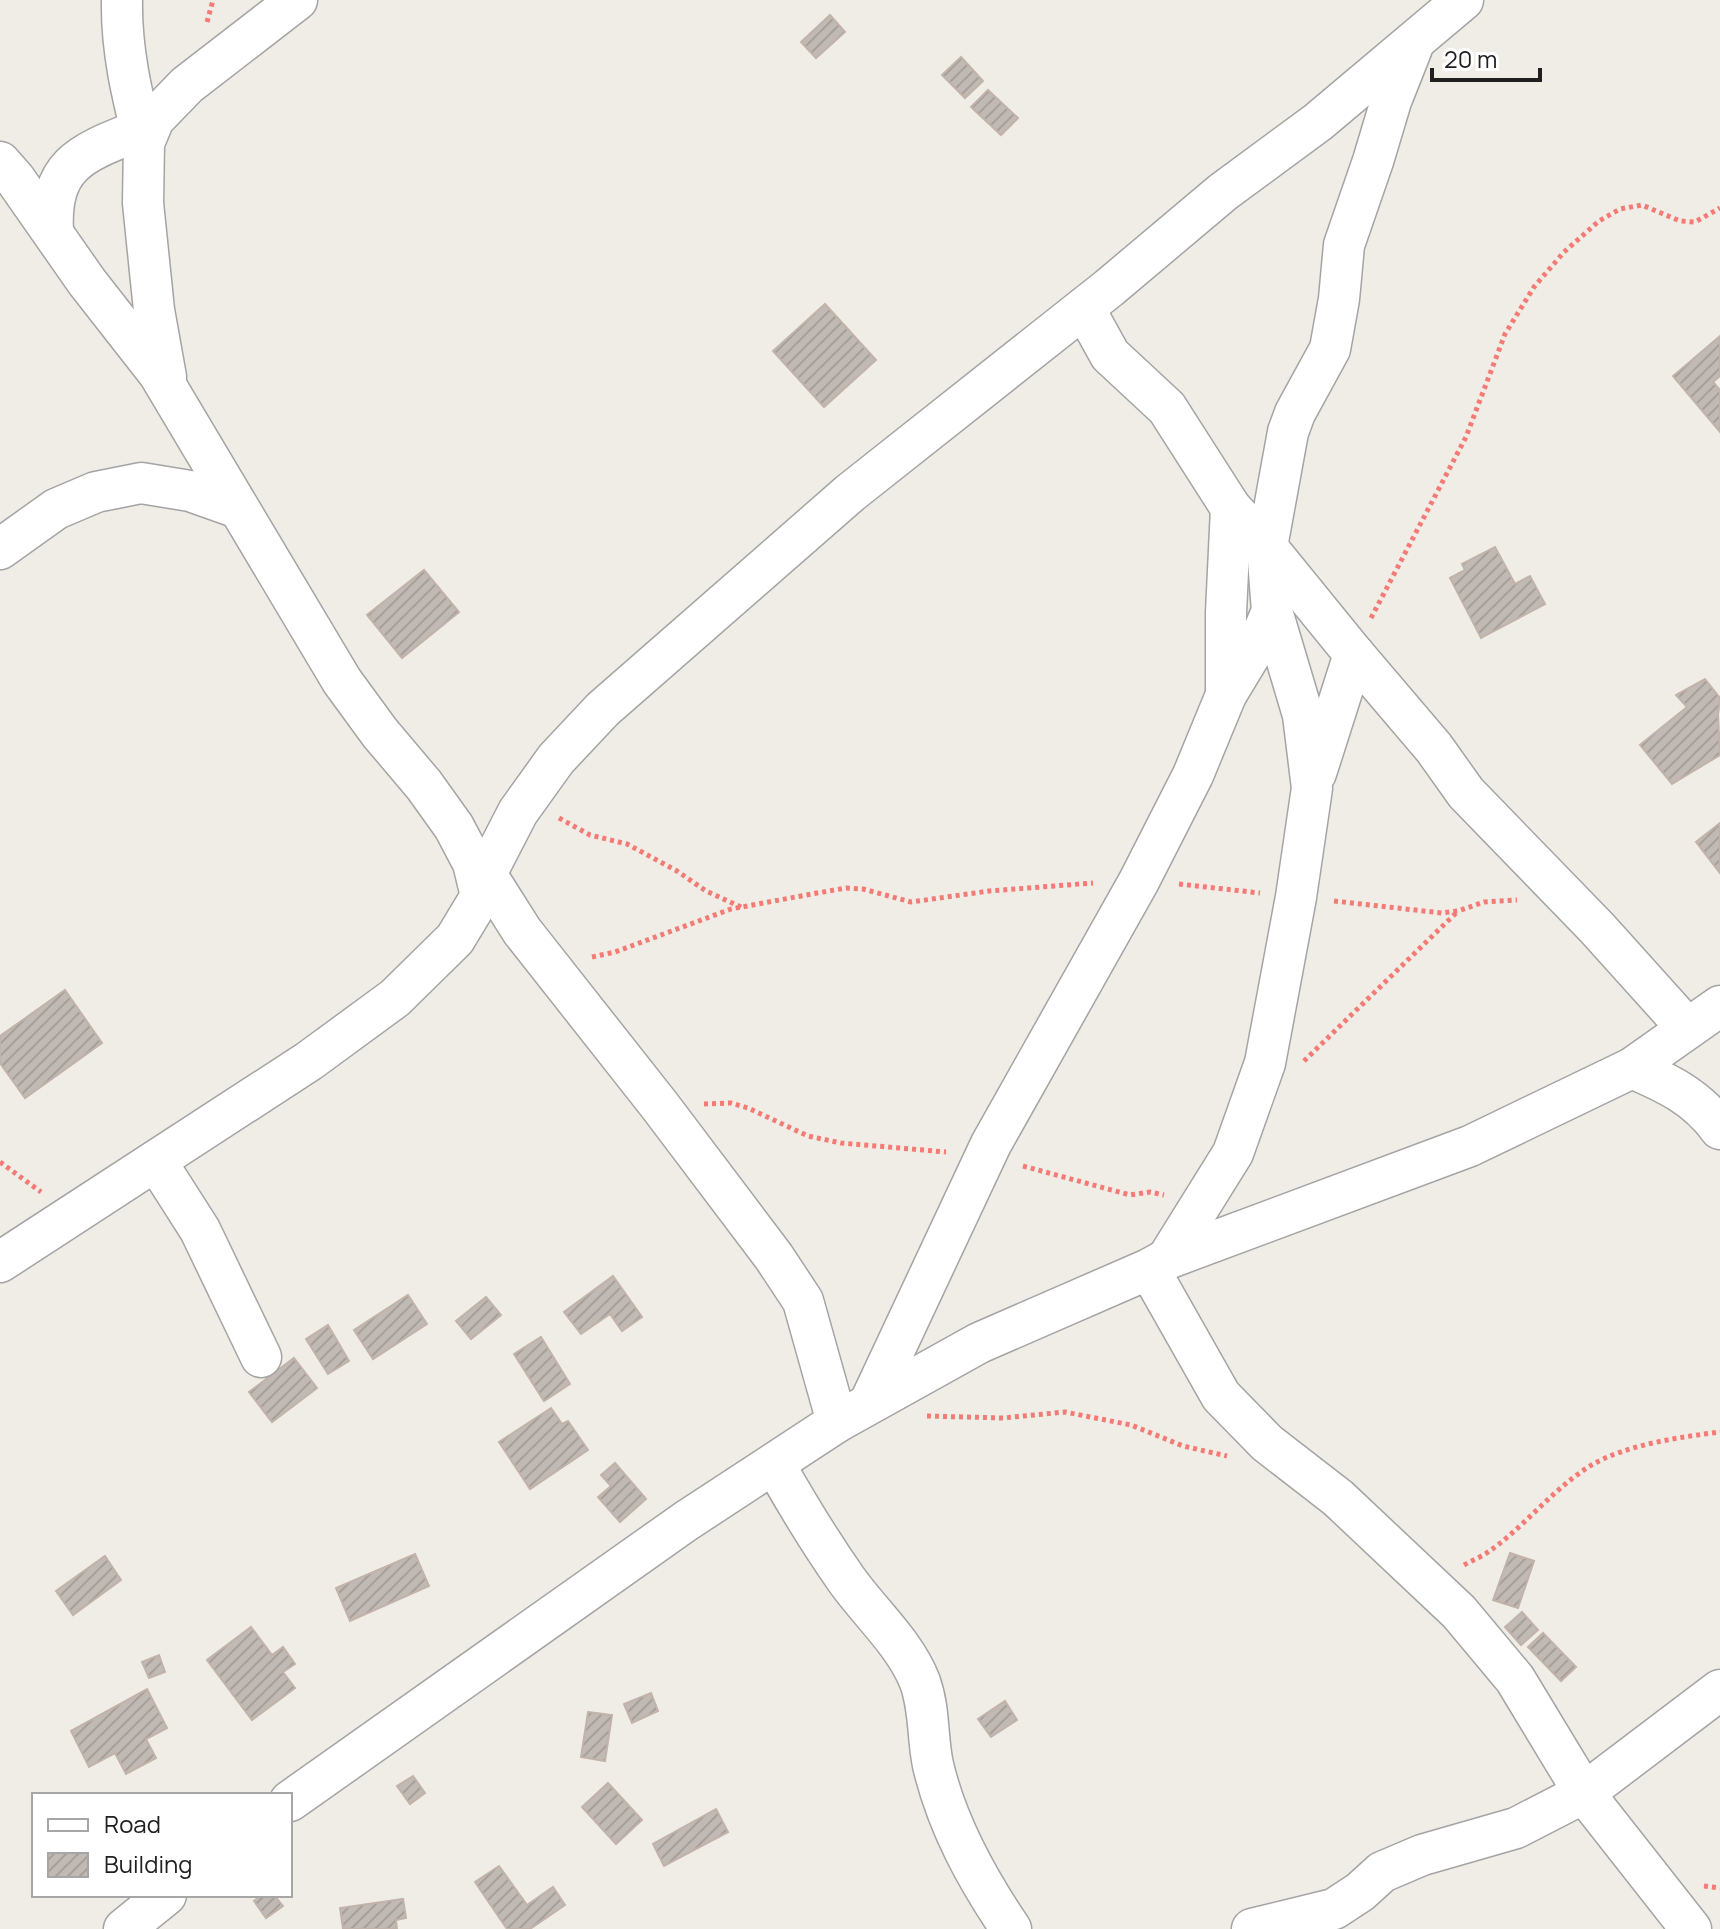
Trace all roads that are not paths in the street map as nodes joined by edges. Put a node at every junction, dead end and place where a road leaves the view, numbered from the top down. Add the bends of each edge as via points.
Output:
1 (122, 0) edge
2 (297, 0) edge
3 (1463, 0) edge
4 (1415, 41) junction
5 (142, 137) junction
6 (0, 162) edge
7 (53, 233) junction
8 (1084, 308) junction
9 (168, 389) junction
10 (238, 508) junction
11 (1231, 508) junction
12 (1267, 547) junction
13 (0, 549) edge
14 (1272, 611) junction
15 (1354, 654) junction
16 (1226, 695) junction
17 (1312, 788) junction
18 (484, 885) junction
19 (1720, 1006) edge
20 (1687, 1028) junction
21 (1632, 1068) junction
22 (1720, 1129) edge
23 (156, 1161) junction
24 (0, 1262) edge
25 (1158, 1264) junction
26 (261, 1357) dead end
27 (870, 1402) junction
28 (837, 1422) junction
29 (775, 1465) junction
30 (1720, 1690) edge
31 (1584, 1793) junction
32 (292, 1800) edge
33 (164, 1897) edge
34 (124, 1929) edge
35 (1011, 1929) edge
36 (1252, 1929) edge
37 (1691, 1929) edge

1 - 5 street via 130,90
2 - 5 street via 187,85
3 - 4 street
4 - 8 street
4 - 12 street via 1344,245 1330,349 1291,422
5 - 7 street via 79,158 60,178 51,205
5 - 9 street via 154,310
6 - 7 street
7 - 9 street
8 - 11 street via 1110,355 1167,408
8 - 18 street via 850,493 603,709 527,799
9 - 10 street
10 - 13 street via 190,491 141,483 96,492 56,509
10 - 18 street via 342,681 454,827
11 - 12 street
11 - 16 street
12 - 14 street
12 - 15 street
14 - 16 street
14 - 17 street via 1303,715
15 - 17 street
15 - 20 street via 1466,793
16 - 27 street via 1193,775 1139,881 985,1156
17 - 25 street via 1265,1063 1233,1153
18 - 23 street via 455,939 395,998
18 - 28 street via 660,1106 803,1301
19 - 20 street
20 - 21 street
21 - 22 street via 1677,1088 1707,1111
21 - 25 street via 1470,1146
23 - 24 street
23 - 26 street via 200,1230
25 - 27 street via 979,1343
25 - 31 street via 1221,1396 1459,1612 1515,1679
27 - 28 street
28 - 29 street
29 - 32 street via 686,1521
29 - 35 street via 832,1558 919,1680 949,1821
30 - 31 street
31 - 36 street via 1516,1828 1382,1872 1334,1909
31 - 37 street
33 - 34 street

